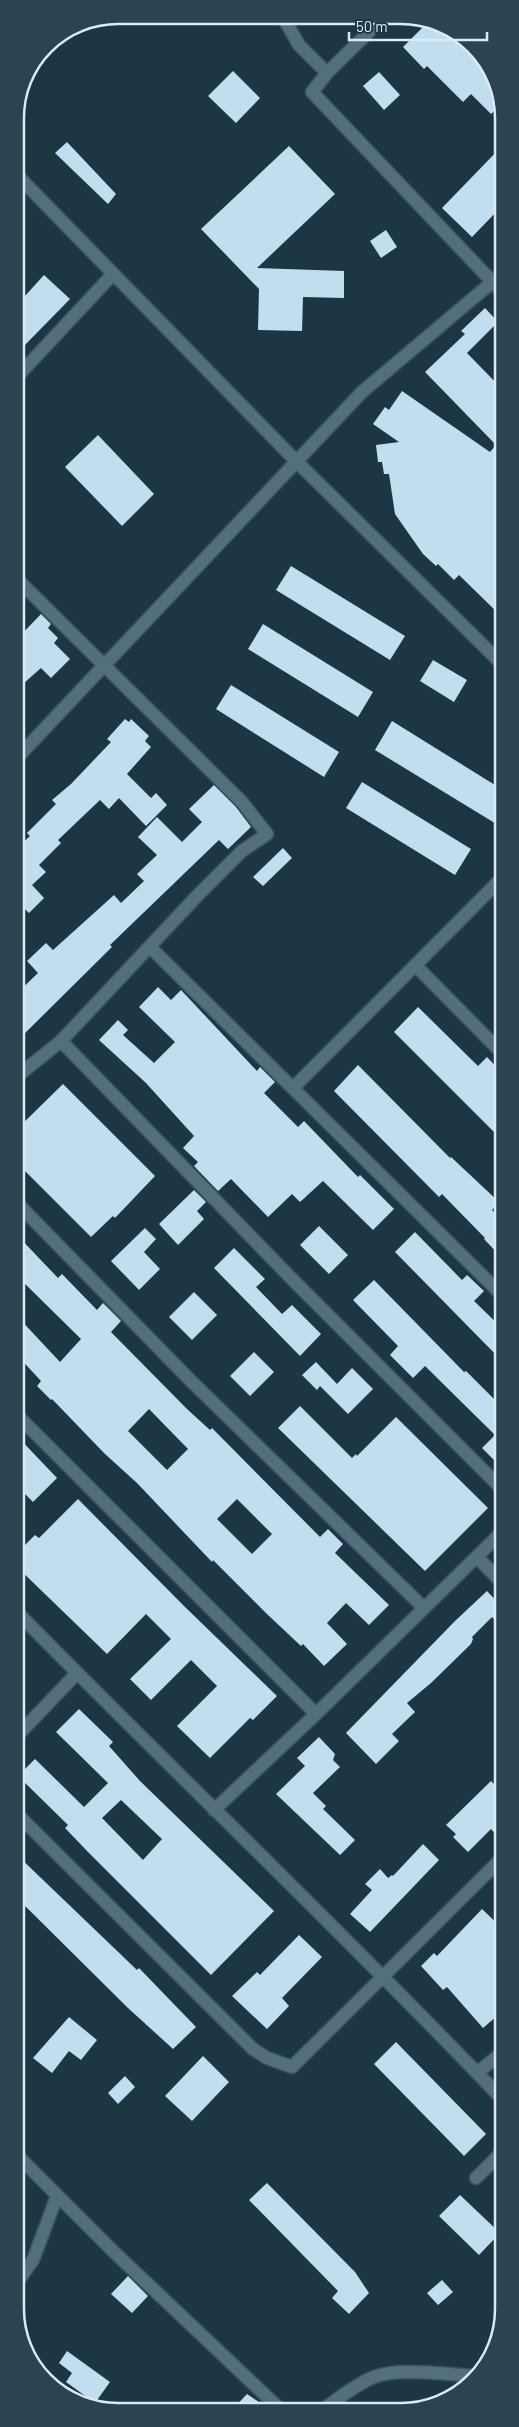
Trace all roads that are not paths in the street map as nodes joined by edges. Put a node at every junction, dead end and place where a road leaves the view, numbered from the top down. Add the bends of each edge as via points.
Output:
1 (287, 24) edge
2 (377, 24) edge
3 (327, 73) junction
4 (24, 182) edge
5 (113, 274) junction
6 (493, 283) joint
7 (24, 369) edge
8 (295, 460) junction
9 (24, 586) edge
10 (495, 657) edge
11 (104, 667) junction
12 (24, 751) edge
13 (495, 885) edge
14 (150, 947) junction
15 (416, 966) junction
16 (61, 1040) junction
17 (495, 1046) edge
18 (24, 1071) edge
19 (294, 1087) junction
20 (24, 1210) edge
21 (495, 1287) edge
22 (24, 1422) edge
23 (495, 1482) edge
24 (495, 1539) edge
25 (477, 1557) junction
26 (495, 1576) edge
27 (424, 1608) junction
28 (24, 1619) edge
29 (77, 1673) junction
30 (316, 1714) junction
31 (24, 1729) edge
32 (214, 1810) junction
33 (24, 1821) edge
34 (495, 1865) edge
35 (382, 1976) junction
36 (495, 2058) edge
37 (477, 2073) junction
38 (495, 2092) edge
39 (495, 2159) edge
40 (24, 2162) edge
41 (476, 2178) dead end
42 (57, 2196) junction
43 (24, 2275) edge
44 (468, 2375) edge
45 (274, 2403) edge
46 (333, 2403) edge

1 - 3 street via 299,46
2 - 3 street
3 - 6 street via 312,92
4 - 5 street
5 - 7 street
5 - 8 street
6 - 8 street via 362,392
8 - 10 street
8 - 11 street
9 - 11 street
11 - 12 street
11 - 14 street via 242,802 267,834 242,851
13 - 15 street
14 - 16 street
14 - 19 street
15 - 17 street
15 - 19 street
16 - 18 street
16 - 23 street via 284,1271
19 - 21 street
20 - 27 street via 190,1380
22 - 30 street
24 - 25 street
25 - 26 street
25 - 27 street
27 - 30 street
28 - 29 street
29 - 31 street
29 - 32 street
30 - 32 street
32 - 35 street
33 - 35 street via 253,2049 267,2058 292,2067
34 - 35 street
35 - 37 street
36 - 37 street
37 - 38 street
39 - 41 street
40 - 42 street
42 - 43 street via 33,2260
42 - 45 street
44 - 46 street via 400,2371 375,2376

